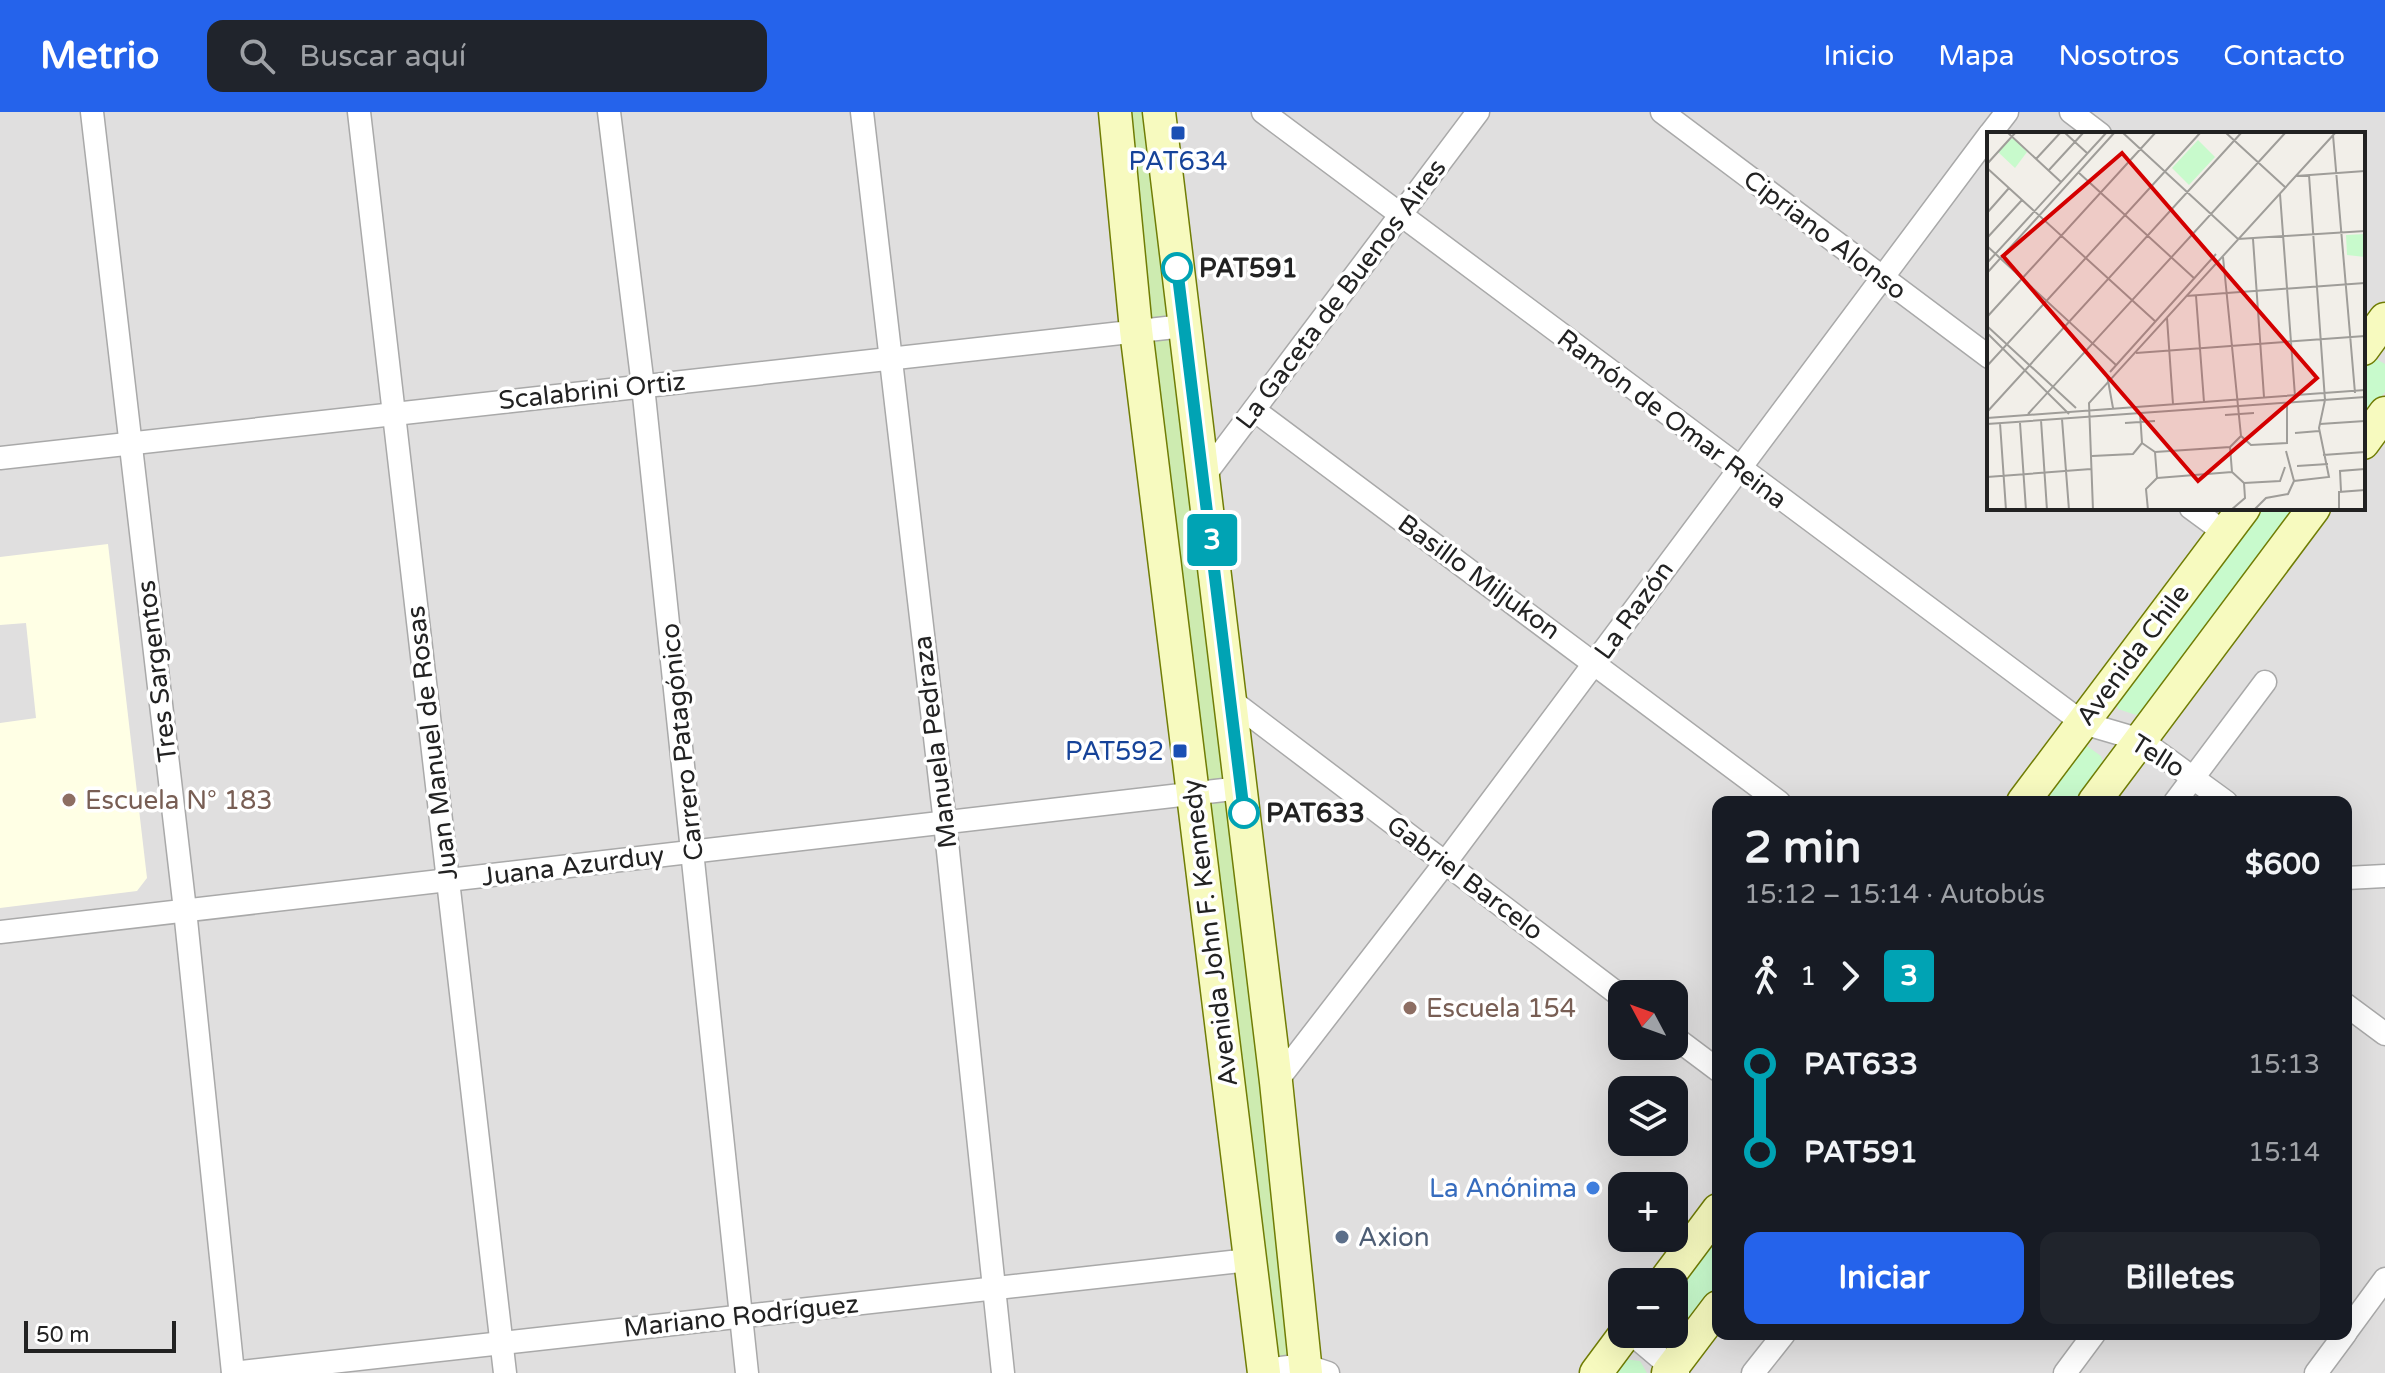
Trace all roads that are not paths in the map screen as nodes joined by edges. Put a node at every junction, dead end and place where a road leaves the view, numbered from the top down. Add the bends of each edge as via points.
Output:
1 (92, 112) edge
2 (359, 112) edge
3 (609, 112) edge
4 (862, 112) edge
5 (1115, 112) edge
6 (1159, 112) edge
7 (1263, 112) edge
8 (1478, 112) edge
9 (1662, 112) edge
10 (2007, 112) edge
11 (2071, 112) edge
12 (1992, 132) edge
13 (2097, 132) edge
14 (1987, 139) edge
15 (1401, 216) junction
16 (1882, 277) junction
17 (1184, 326) junction
18 (1136, 330) junction
19 (1987, 356) edge
20 (889, 359) junction
21 (643, 386) junction
22 (1254, 410) junction
23 (394, 412) junction
24 (131, 442) junction
25 (0, 458) edge
26 (1738, 469) junction
27 (1204, 476) junction
28 (2198, 510) edge
29 (2313, 510) edge
30 (2234, 521) edge
31 (1595, 663) junction
32 (2265, 682) dead end
33 (1232, 701) junction
34 (2083, 723) junction
35 (2141, 740) junction
36 (2193, 778) junction
37 (1241, 788) junction
38 (1193, 794) junction
39 (1771, 796) edge
40 (2028, 796) edge
41 (2099, 796) edge
42 (2180, 796) edge
43 (2218, 796) edge
44 (945, 823) junction
45 (694, 852) junction
46 (1445, 863) junction
47 (2385, 876) edge
48 (2352, 878) edge
49 (448, 880) junction
50 (185, 910) junction
51 (0, 932) edge
52 (1608, 986) edge
53 (2352, 1009) edge
54 (2385, 1034) edge
55 (1688, 1048) edge
56 (1712, 1066) edge
57 (1276, 1082) junction
58 (1712, 1218) edge
59 (1249, 1260) junction
60 (1674, 1268) edge
61 (2385, 1279) edge
62 (993, 1288) junction
63 (741, 1316) junction
64 (1712, 1316) edge
65 (2352, 1324) edge
66 (1779, 1340) edge
67 (2090, 1340) edge
68 (2340, 1340) edge
69 (502, 1343) junction
70 (1615, 1348) edge
71 (1648, 1348) edge
72 (1313, 1370) edge
73 (1673, 1371) edge
74 (1264, 1372) edge
75 (233, 1373) edge
76 (505, 1373) edge
77 (747, 1373) edge
78 (1003, 1373) edge
79 (1596, 1373) edge
80 (1753, 1373) edge
81 (2065, 1373) edge
82 (2316, 1373) edge

1 - 24 street, Tres Sargentos
2 - 23 street, Juan Manuel de Rosas
3 - 21 street, Carrero Patagónico
4 - 20 street, Manuela Pedraza
5 - 18 main road, Avenida John F. Kennedy
6 - 17 main road, Avenida John F. Kennedy
7 - 15 street, Ramón de Omar Reina
8 - 15 street, La Gaceta de Buenos Aires
9 - 16 street, Cipriano Alonso
10 - 12 street, La Razón
11 - 13 street
14 - 16 street, La Razón
15 - 22 street, La Gaceta de Buenos Aires
15 - 26 street, Ramón de Omar Reina
16 - 19 street, Cipriano Alonso
16 - 26 street, La Razón
17 - 18 street, Scalabrini Ortiz
17 - 27 main road, Avenida John F. Kennedy
18 - 20 street, Scalabrini Ortiz
18 - 38 main road, Avenida John F. Kennedy
20 - 21 street, Scalabrini Ortiz
20 - 44 street, Manuela Pedraza
21 - 23 street, Scalabrini Ortiz
21 - 45 street, Carrero Patagónico
22 - 27 street, La Gaceta de Buenos Aires
22 - 31 street, Basillo Miljukon
23 - 24 street, Scalabrini Ortiz
23 - 49 street, Juan Manuel de Rosas
24 - 25 street, Scalabrini Ortiz
24 - 50 street, Tres Sargentos
26 - 31 street, La Razón
26 - 34 street, Ramón de Omar Reina
27 - 33 main road, Avenida John F. Kennedy
28 - 30 street
29 - 35 main road
30 - 34 main road, Avenida Chile
31 - 39 street, Basillo Miljukon
31 - 46 street, La Razón
32 - 36 street
33 - 37 main road, Avenida John F. Kennedy
33 - 46 street, Gabriel Barcelo
34 - 35 street, Tello
34 - 40 main road, Avenida Chile
35 - 36 street, Tello
35 - 41 main road
36 - 42 street
36 - 43 street, Tello
37 - 38 street, Juana Azurduy
37 - 57 main road, Avenida John F. Kennedy
38 - 44 street, Juana Azurduy
38 - 59 main road, Avenida John F. Kennedy
44 - 45 street, Juana Azurduy
44 - 62 street, Manuela Pedraza
45 - 49 street, Juana Azurduy
45 - 63 street, Carrero Patagónico
46 - 52 street, Gabriel Barcelo
46 - 57 street, La Razón
47 - 48 street
49 - 50 street, Juana Azurduy
49 - 69 street, Juan Manuel de Rosas
50 - 51 street, Juana Azurduy
50 - 75 street, Tres Sargentos
53 - 54 street
55 - 56 street
57 - 72 main road, Avenida John F. Kennedy
58 - 60 main road
59 - 62 street, Mariano Rodríguez
59 - 74 main road, Avenida John F. Kennedy
61 - 65 street
62 - 63 street, Mariano Rodríguez
62 - 78 street, Manuela Pedraza
63 - 69 street, Mariano Rodríguez
63 - 77 street, Carrero Patagónico
64 - 73 main road
66 - 80 street
67 - 81 street
68 - 82 street
69 - 75 street, Mariano Rodríguez
69 - 76 street, Juan Manuel de Rosas
70 - 79 main road
71 - 73 street
72 - 74 street

